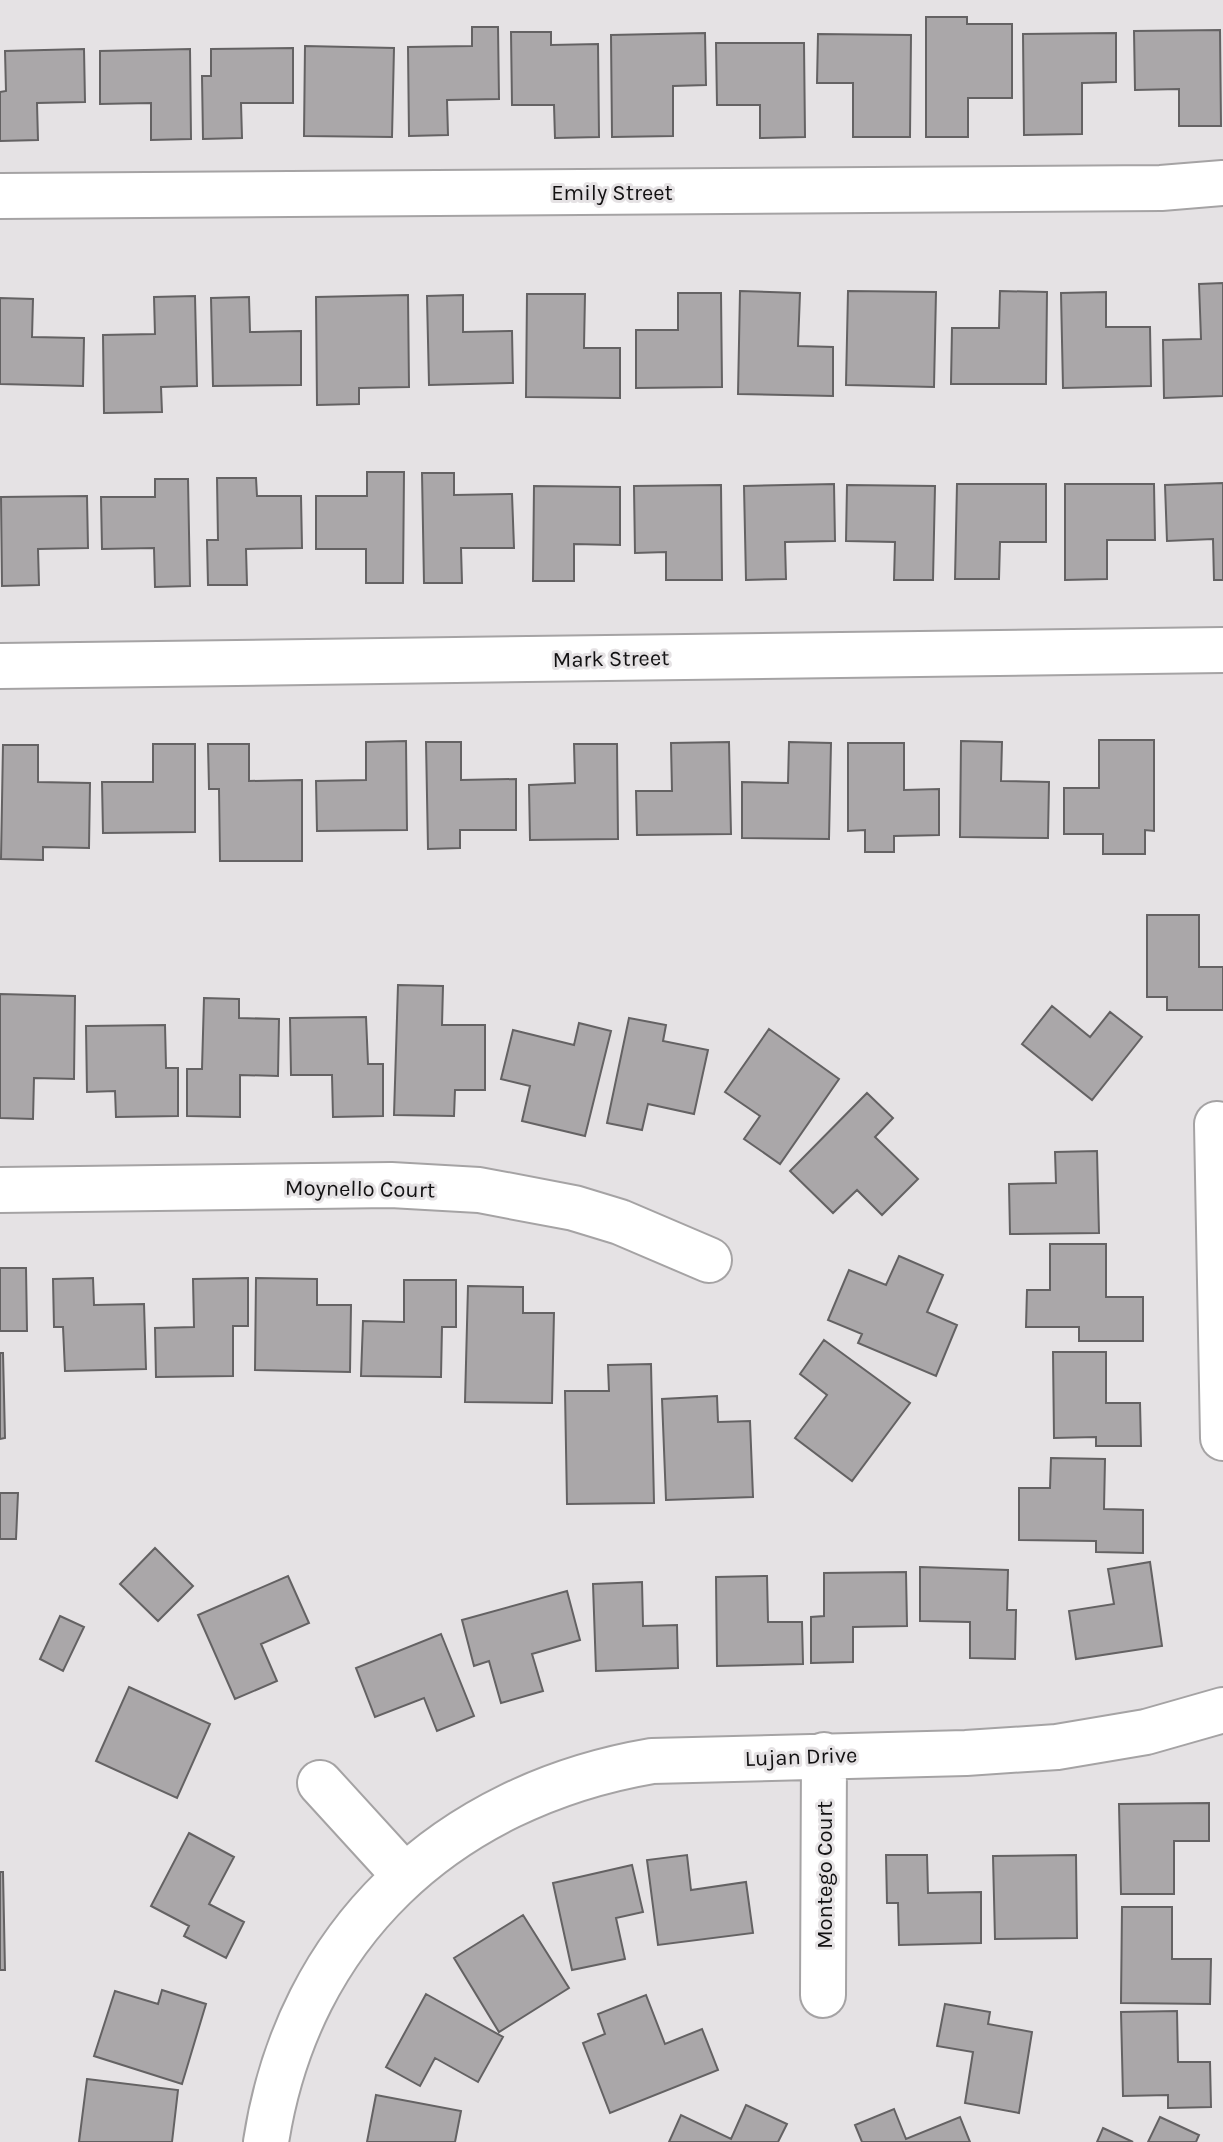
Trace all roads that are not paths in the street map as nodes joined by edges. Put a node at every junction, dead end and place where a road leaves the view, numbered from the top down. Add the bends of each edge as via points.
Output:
1 (1223, 183) edge
2 (0, 196) edge
3 (1223, 650) edge
4 (0, 666) edge
5 (1217, 1124) dead end
6 (0, 1190) edge
7 (709, 1260) dead end
8 (1223, 1438) edge
9 (1223, 1710) edge
10 (824, 1755) junction
11 (320, 1783) dead end
12 (404, 1875) junction
13 (823, 1995) dead end
14 (266, 2142) edge

1 - 2 street, Emily Street via 1145,188
3 - 4 street, Mark Street
5 - 8 street
6 - 7 street, Moynello Court via 391,1185 479,1190 574,1208
9 - 10 street, Lujan Drive via 1146,1732 1057,1747
10 - 12 street, Lujan Drive via 652,1761 561,1782 477,1820
10 - 13 street, Montego Court
11 - 12 street
12 - 14 street, Lujan Drive via 346,1940 300,2020 283,2063

